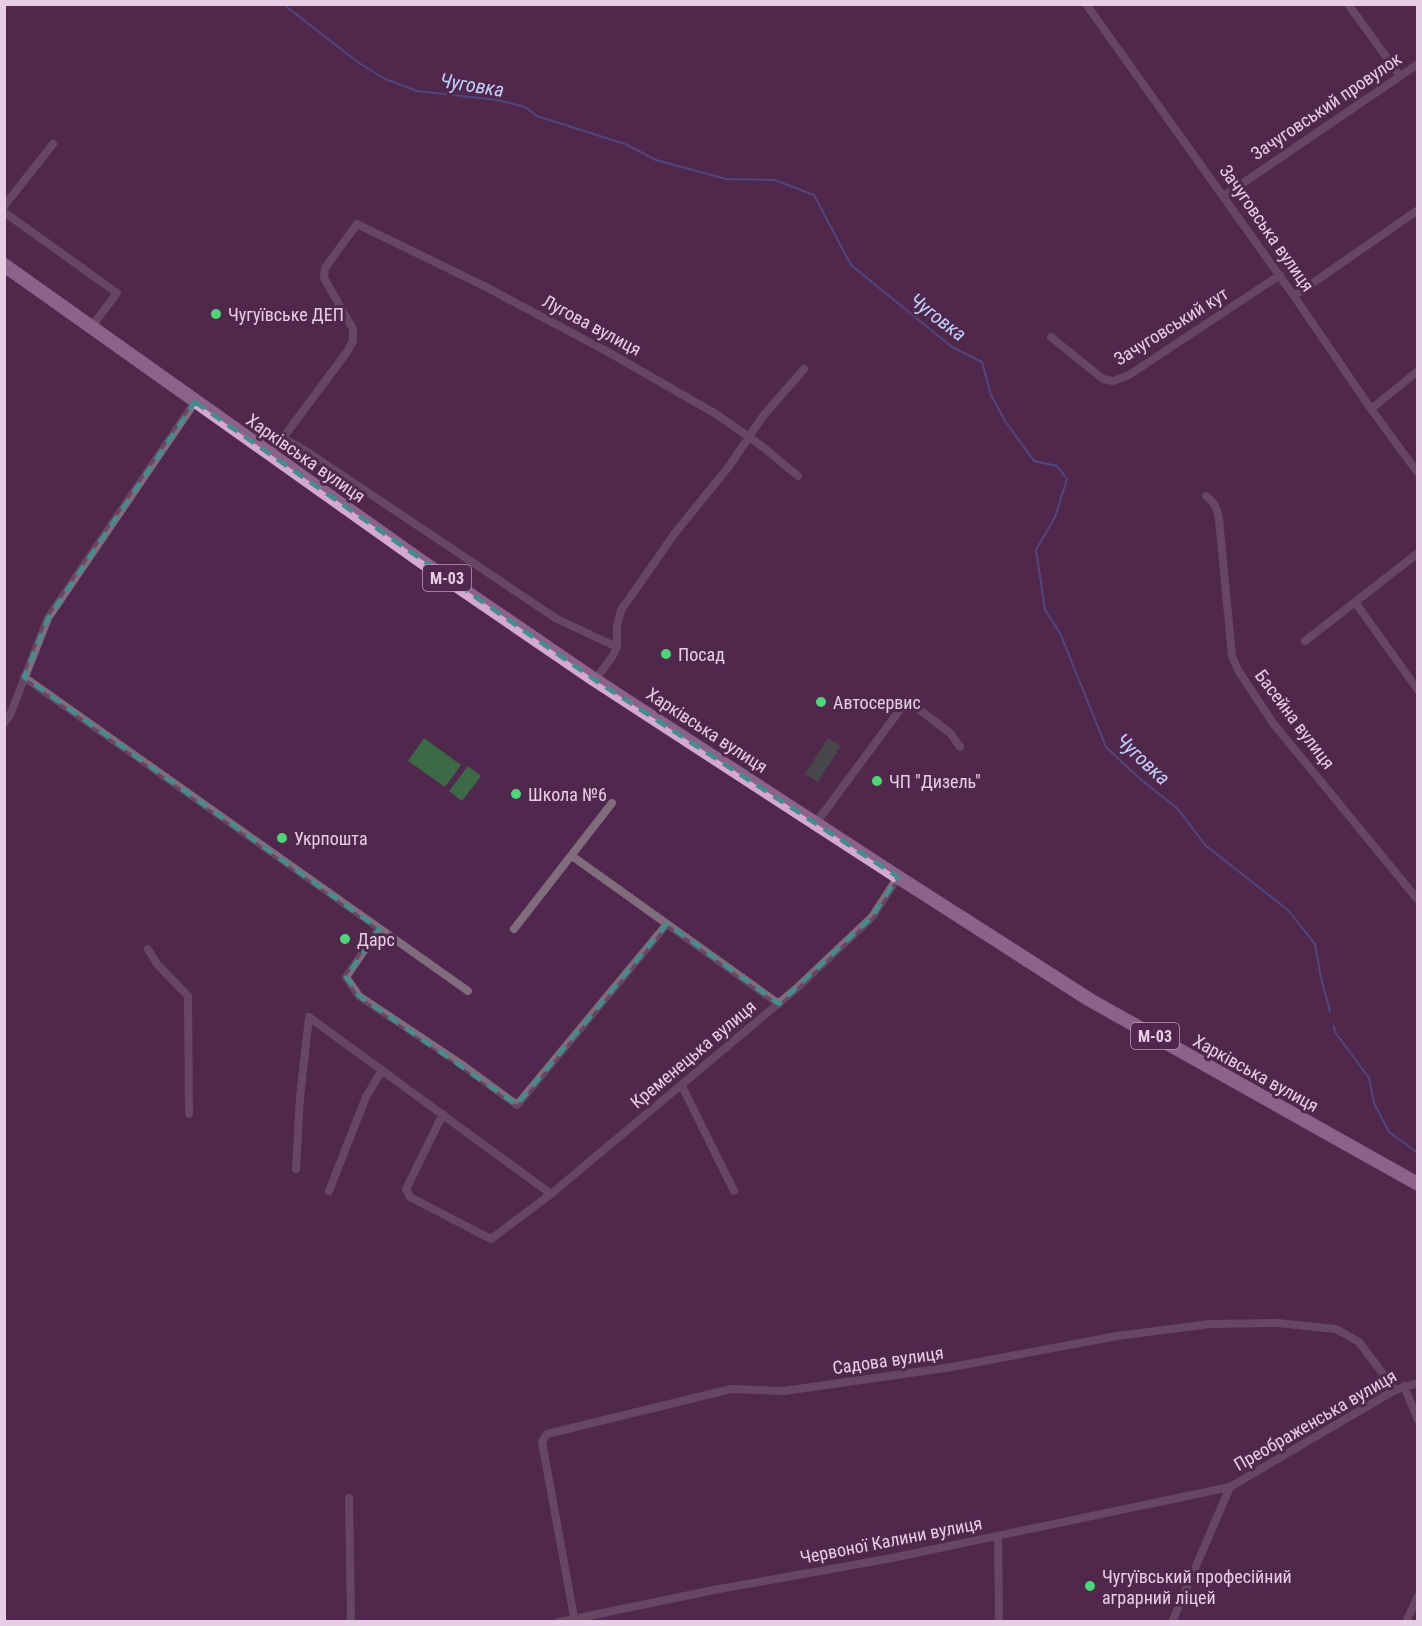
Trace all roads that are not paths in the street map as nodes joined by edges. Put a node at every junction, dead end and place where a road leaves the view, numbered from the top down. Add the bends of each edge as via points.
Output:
1 (1086, 4) edge
2 (1348, 4) edge
3 (1418, 64) edge
4 (1400, 76) junction
5 (52, 144) dead end
6 (1224, 196) junction
7 (4, 206) edge
8 (1418, 210) edge
9 (4, 212) edge
10 (4, 265) edge
11 (1280, 275) junction
12 (1294, 296) junction
13 (92, 326) junction
14 (1051, 337) dead end
15 (804, 369) dead end
16 (1418, 371) edge
17 (195, 402) junction
18 (1371, 409) junction
19 (283, 438) junction
20 (749, 439) junction
21 (270, 455) junction
22 (1418, 473) edge
23 (798, 476) dead end
24 (1206, 496) dead end
25 (1418, 553) edge
26 (1355, 602) junction
27 (1305, 641) dead end
28 (617, 647) junction
29 (24, 677) junction
30 (595, 680) junction
31 (1418, 690) edge
32 (4, 723) edge
33 (960, 747) dead end
34 (612, 803) dead end
35 (816, 823) junction
36 (572, 856) junction
37 (898, 877) junction
38 (1418, 900) edge
39 (667, 924) junction
40 (379, 929) junction
41 (514, 929) dead end
42 (148, 949) dead end
43 (468, 991) dead end
44 (779, 1004) junction
45 (382, 1070) junction
46 (682, 1086) junction
47 (189, 1114) dead end
48 (443, 1114) junction
49 (296, 1169) dead end
50 (1418, 1184) edge
51 (329, 1191) dead end
52 (734, 1191) dead end
53 (551, 1194) junction
54 (1418, 1383) edge
55 (1404, 1386) junction
56 (1395, 1390) junction
57 (1418, 1420) edge
58 (1230, 1487) junction
59 (350, 1498) dead end
60 (998, 1536) junction
61 (1418, 1596) edge
62 (574, 1617) junction
63 (351, 1622) edge
64 (559, 1622) edge
65 (999, 1622) edge
66 (1172, 1622) edge
67 (1406, 1622) edge

1 - 6 street, Зачуговська вулиця
2 - 4 street
3 - 4 street, Зачуговський провулок
4 - 6 street, Зачуговський провулок
5 - 7 street
6 - 11 street, Зачуговська вулиця
8 - 12 street
9 - 13 street via 117,292
10 - 13 highway, Харківська вулиця / М-03
11 - 12 street, Зачуговська вулиця
11 - 14 street, Зачуговський кут via 1129,375 1113,381 1103,379
12 - 18 street, Зачуговська вулиця
13 - 17 highway, Харківська вулиця / М-03
15 - 20 street
16 - 18 street
17 - 21 highway, Харківська вулиця / М-03
17 - 29 street via 48,618
18 - 22 street, Зачуговська вулиця
19 - 20 street, Лугова вулиця via 353,340 353,328 323,273 357,224 608,352 716,414
19 - 21 street
19 - 28 street via 557,619
20 - 23 street, Лугова вулиця
20 - 28 street via 621,610 616,626
21 - 30 highway, Харківська вулиця / М-03
24 - 38 street, Басейна вулиця via 1217,507 1220,519 1232,656 1238,670 1273,723
25 - 26 street
26 - 27 street
26 - 31 street
28 - 30 street
29 - 32 street
29 - 40 street
30 - 35 highway, Харківська вулиця / М-03
33 - 35 street via 950,733 912,704 902,707
34 - 36 street
35 - 37 highway, Харківська вулиця / М-03
36 - 39 street
36 - 41 street
37 - 44 street, Кременецька вулиця via 872,917
37 - 50 highway, Харківська вулиця / М-03 via 1090,1000
39 - 40 street via 517,1105 359,996 346,977
39 - 44 street
40 - 43 street
42 - 47 street via 188,996
44 - 46 street, Кременецька вулиця
45 - 48 street
45 - 49 street via 309,1017
45 - 51 street via 366,1097
46 - 52 street
46 - 53 street, Кременецька вулиця
48 - 53 street
48 - 53 street, Кременецька вулиця via 406,1189 410,1197 491,1239
54 - 55 street, Преображенська вулиця
55 - 56 street, Преображенська вулиця
55 - 57 street
56 - 58 street, Преображенська вулиця
56 - 62 street, Садова вулиця via 1359,1342 1336,1329 1277,1323 1210,1324 784,1391 731,1389 547,1434 542,1442
58 - 60 street, Червоної Калини вулиця
58 - 66 street
59 - 63 street
60 - 62 street, Червоної Калини вулиця
60 - 65 street
61 - 67 street
62 - 64 street, Червоної Калини вулиця

